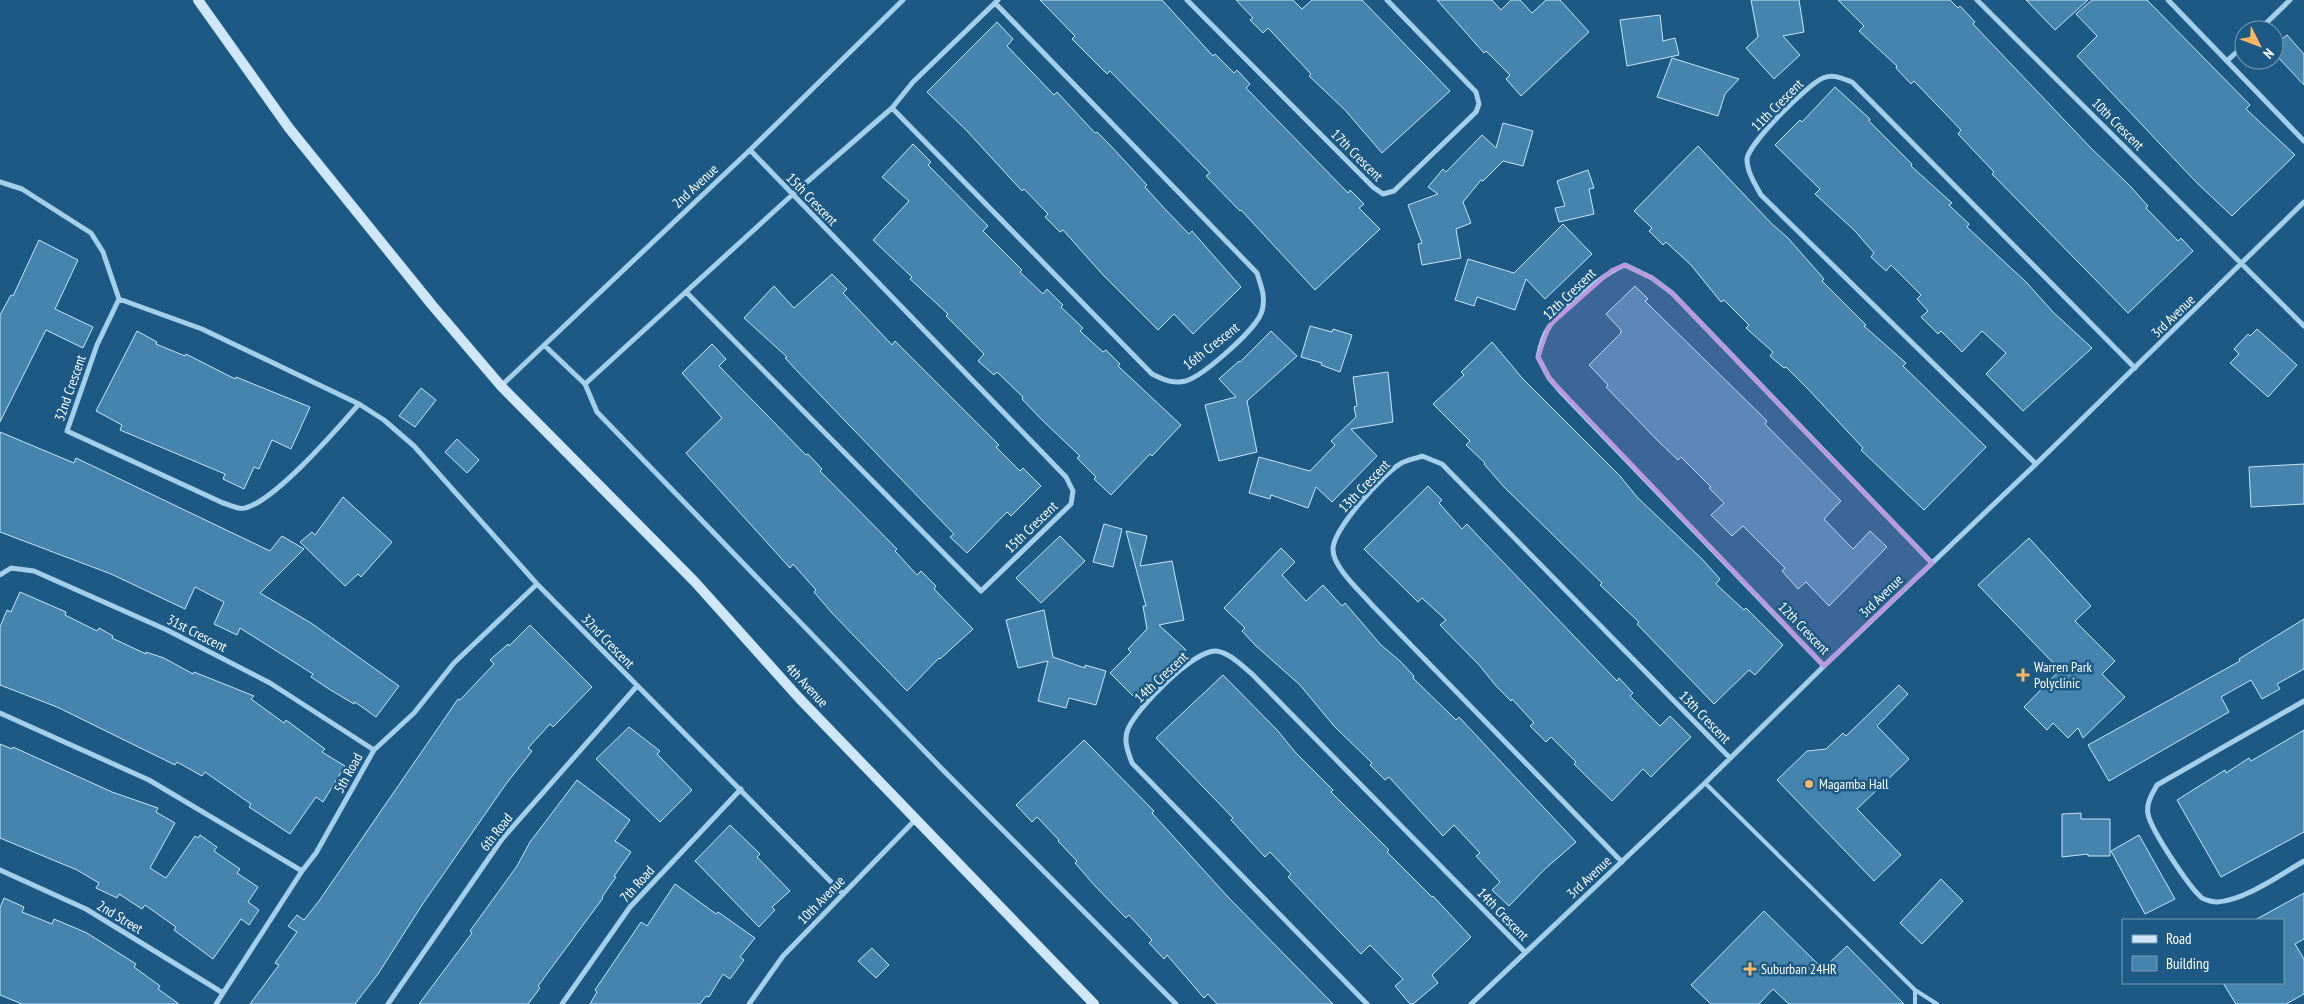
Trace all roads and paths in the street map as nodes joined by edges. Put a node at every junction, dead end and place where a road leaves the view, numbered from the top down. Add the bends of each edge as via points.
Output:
1 (198, 0) edge
2 (903, 0) edge
3 (1187, 0) edge
4 (1387, 0) edge
5 (1977, 0) edge
6 (2168, 0) edge
7 (2290, 0) edge
8 (997, 1) edge
9 (2269, 20) edge
10 (2234, 54) edge
11 (2227, 61) junction
12 (892, 108) junction
13 (2304, 141) edge
14 (750, 150) junction
15 (0, 182) edge
16 (792, 195) junction
17 (2304, 202) edge
18 (2243, 263) junction
19 (687, 293) junction
20 (119, 299) junction
21 (2304, 326) edge
22 (544, 345) junction
23 (2135, 368) junction
24 (585, 384) junction
25 (500, 386) junction
26 (359, 404) junction
27 (2036, 464) junction
28 (1932, 563) junction
29 (0, 575) edge
30 (537, 584) junction
31 (1824, 666) junction
32 (637, 686) junction
33 (2304, 701) edge
34 (0, 713) edge
35 (374, 750) junction
36 (1730, 758) junction
37 (1705, 784) junction
38 (741, 789) junction
39 (916, 818) junction
40 (1622, 862) junction
41 (2304, 862) edge
42 (0, 870) edge
43 (302, 870) junction
44 (843, 894) junction
45 (1525, 952) junction
46 (1915, 990) junction
47 (223, 993) junction
48 (216, 1004) edge
49 (388, 1004) edge
50 (562, 1004) edge
51 (749, 1004) edge
52 (1094, 1004) edge
53 (1176, 1004) edge
54 (1367, 1004) edge
55 (1471, 1004) edge
56 (1915, 1004) edge
57 (1937, 1004) edge

1 - 25 street, 4th Avenue via 289,128
2 - 14 street, 2nd Avenue
3 - 4 street, 17th Crescent via 1383,194 1394,191 1476,112 1479,104 1476,92
5 - 18 street, 10th Crescent
6 - 11 street
7 - 9 street
8 - 12 street via 913,82
8 - 12 street, 16th Crescent via 1257,273 1264,295 1262,312 1250,330 1186,381 1169,382 1152,374
10 - 11 street
11 - 13 street
12 - 16 street
14 - 16 street, 15th Crescent
14 - 22 street, 2nd Avenue
15 - 20 street via 22,189 91,232 103,252
16 - 19 street
16 - 19 street, 15th Crescent via 1066,477 1073,491 1071,504 981,591
17 - 18 street, 3rd Avenue
18 - 21 street, 10th Crescent
18 - 23 street, 3rd Avenue
19 - 24 street
20 - 26 street, 32nd Crescent via 202,329
20 - 26 street, 32nd Crescent via 97,345 67,431 223,503 243,509 260,503 317,451
22 - 24 street
22 - 25 street, 2nd Avenue
23 - 27 street, 3rd Avenue
23 - 27 street, 11th Crescent via 1852,82 1836,75 1822,78 1808,88 1757,141 1747,158 1750,175 1761,195
24 - 53 street via 597,412
25 - 39 street, 4th Avenue via 695,582 799,698
26 - 30 street, 32nd Crescent via 414,446
27 - 28 street, 3rd Avenue
28 - 31 street, 3rd Avenue
28 - 31 street, 12th Crescent via 1672,293 1652,278 1625,265 1612,270 1584,292 1549,326 1538,357 1542,367 1563,394
29 - 35 street, 31st Crescent via 10,568 34,571 167,630 270,683
30 - 32 street, 32nd Crescent
30 - 35 street, 5th Road via 454,663 414,713
31 - 36 street, 3rd Avenue
32 - 38 street, 32nd Crescent
32 - 49 street, 6th Road via 502,839
33 - 41 street via 2157,785 2149,799 2148,813 2157,836 2203,898 2216,902 2257,888
34 - 43 street via 149,780
35 - 43 street, 5th Road via 316,853
36 - 37 street, 3rd Avenue
36 - 40 street, 13th Crescent via 1442,464 1422,456 1400,464 1382,481 1343,524 1333,548 1335,560 1372,605
37 - 40 street, 3rd Avenue
37 - 46 lane
38 - 44 street, 32nd Crescent
38 - 50 street, 7th Road via 630,907
39 - 44 street, 10th Avenue
39 - 52 street, 4th Avenue
40 - 45 street, 3rd Avenue
42 - 47 street, 2nd Street via 86,910
43 - 47 street, 5th Road
44 - 51 street, 10th Avenue via 783,956
45 - 54 street, 14th Crescent via 1252,674 1232,658 1216,651 1200,656 1147,702 1128,729 1126,745 1132,763
45 - 55 street, 3rd Avenue
46 - 56 lane
46 - 57 lane
47 - 48 street, 5th Road

